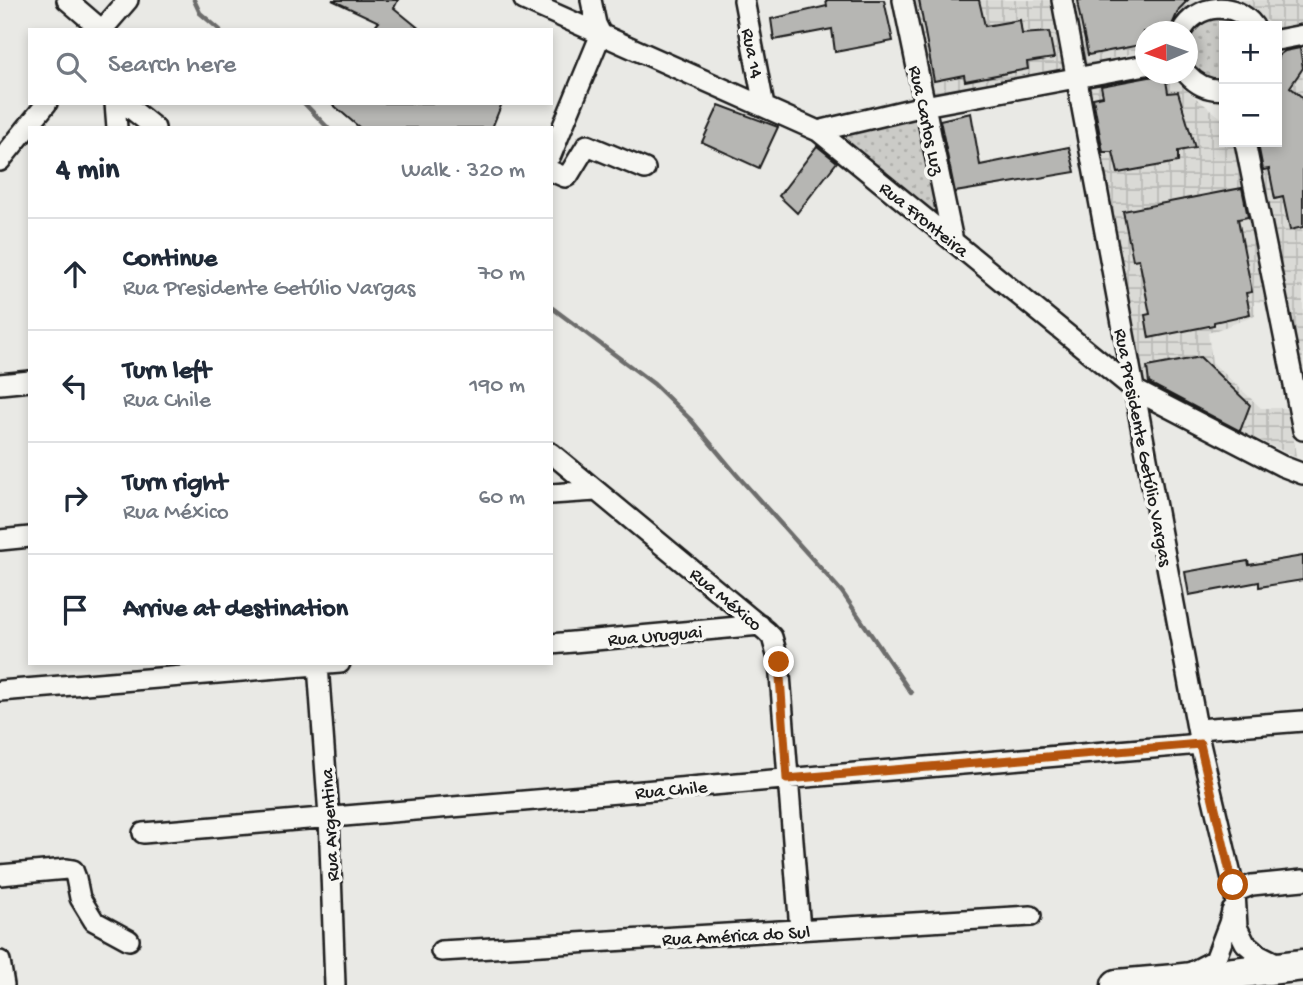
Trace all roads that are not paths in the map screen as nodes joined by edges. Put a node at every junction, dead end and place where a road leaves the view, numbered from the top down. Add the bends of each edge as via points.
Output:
1 (67, 0) edge
2 (128, 0) edge
3 (524, 0) edge
4 (591, 0) edge
5 (744, 0) edge
6 (903, 0) edge
7 (1062, 0) edge
8 (1217, 3) edge
9 (1188, 21) edge
10 (1250, 21) edge
11 (100, 28) edge
12 (104, 28) edge
13 (601, 34) junction
14 (1303, 35) edge
15 (1282, 39) edge
16 (1135, 67) edge
17 (1077, 78) junction
18 (1198, 83) edge
19 (1219, 89) edge
20 (45, 105) edge
21 (115, 105) edge
22 (126, 105) edge
23 (764, 106) junction
24 (924, 106) junction
25 (28, 126) edge
26 (28, 126) edge
27 (117, 126) edge
28 (153, 126) edge
29 (818, 131) junction
30 (1246, 147) edge
31 (553, 150) edge
32 (0, 161) edge
33 (645, 169) dead end
34 (553, 171) edge
35 (953, 241) junction
36 (28, 381) edge
37 (0, 384) edge
38 (1135, 390) junction
39 (1303, 430) edge
40 (553, 455) edge
41 (1303, 474) edge
42 (596, 491) junction
43 (553, 494) edge
44 (28, 537) edge
45 (0, 540) edge
46 (760, 625) junction
47 (553, 644) edge
48 (318, 665) joint
49 (0, 691) edge
50 (1303, 721) edge
51 (1199, 737) junction
52 (787, 779) junction
53 (328, 816) junction
54 (143, 833) dead end
55 (0, 875) edge
56 (1303, 880) edge
57 (1235, 892) junction
58 (1031, 916) dead end
59 (800, 930) junction
60 (129, 940) dead end
61 (441, 951) dead end
62 (0, 961) edge
63 (1293, 966) edge
64 (1175, 980) junction
65 (4, 985) edge
66 (335, 985) edge
67 (1116, 985) edge

1 - 11 street
2 - 12 street
3 - 13 street, Rua Fronteira
4 - 13 street
5 - 23 street, Rua 14
6 - 24 street, Rua Carlos Luz
7 - 17 street, Rua Presidente Getúlio Vargas
8 - 9 street
8 - 10 street
13 - 23 street, Rua Fronteira
13 - 31 street
14 - 15 street
16 - 17 street
17 - 24 street
17 - 38 street, Rua Presidente Getúlio Vargas
18 - 19 street
20 - 25 street
21 - 27 street
22 - 28 street
23 - 29 street, Rua Fronteira
24 - 29 street
24 - 35 street, Rua Carlos Luz
26 - 32 street
29 - 35 street, Rua Fronteira
30 - 39 street
33 - 34 street via 587,145 571,174 565,177
35 - 38 street, Rua Fronteira
36 - 37 street
38 - 41 street, Rua Fronteira
38 - 51 street, Rua Presidente Getúlio Vargas
40 - 42 street, Rua México
42 - 43 street
42 - 46 street, Rua México
44 - 45 street
46 - 47 street, Rua Uruguai
46 - 52 street, Rua México via 772,637 779,662
48 - 49 street
48 - 53 street, Rua Argentina
50 - 51 street, Rua Chile
51 - 52 street, Rua Chile
51 - 57 street, Rua Presidente Getúlio Vargas
52 - 53 street, Rua Chile
52 - 59 street, Rua México
53 - 54 street, Rua Chile
53 - 66 street, Rua Argentina
55 - 60 street via 73,870 80,898 94,921
56 - 57 street via 1252,885
57 - 63 street, Rua Presidente Getúlio Vargas via 1237,927 1245,943 1258,954
57 - 64 street, Rua Presidente Getúlio Vargas via 1216,960
58 - 59 street, Rua América do Sul
59 - 61 street, Rua América do Sul
62 - 65 street
63 - 64 highway
64 - 67 highway

